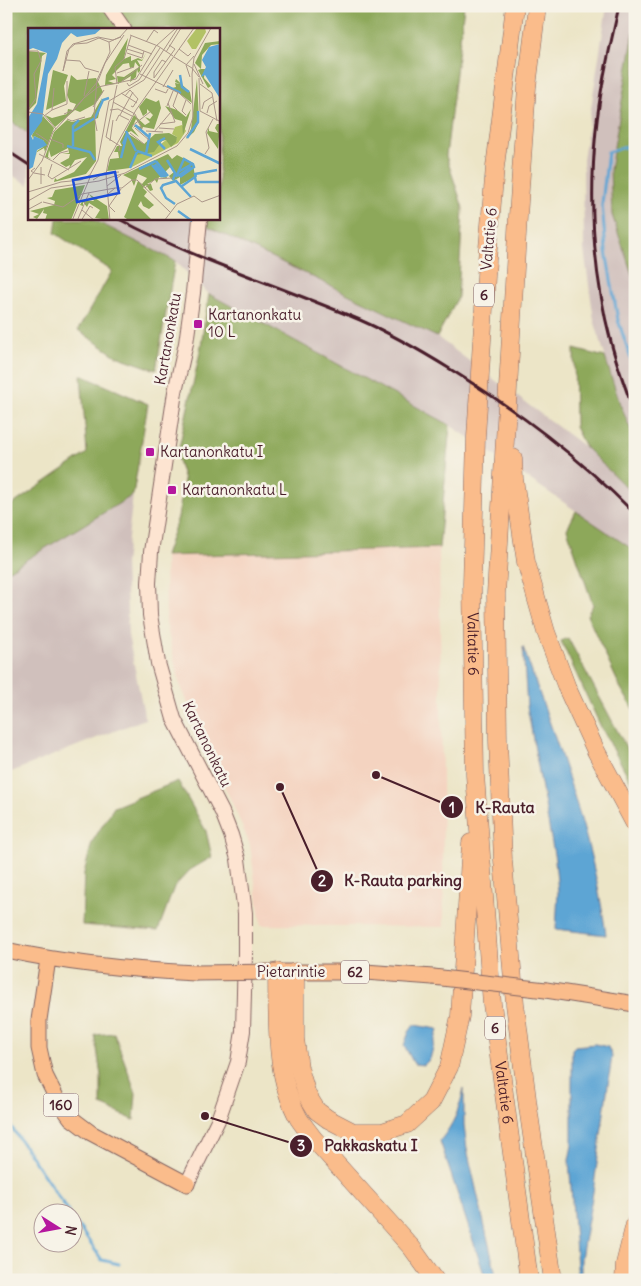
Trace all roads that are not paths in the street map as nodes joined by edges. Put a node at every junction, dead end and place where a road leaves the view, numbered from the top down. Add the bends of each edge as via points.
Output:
1 (108, 6) edge
2 (515, 6) edge
3 (537, 6) edge
4 (123, 28) edge
5 (200, 220) edge
6 (508, 386) junction
7 (475, 775) junction
8 (635, 824) edge
9 (6, 950) edge
10 (48, 959) junction
11 (276, 972) junction
12 (295, 972) junction
13 (635, 1004) edge
14 (187, 1184) joint
15 (635, 1224) edge
16 (435, 1280) edge
17 (529, 1280) edge
18 (553, 1280) edge
19 (624, 1280) edge

1 - 4 main road
2 - 7 highway, Valtatie 6 / 6 via 495,167 480,351 472,584
3 - 6 highway, Valtatie 6 / 6 via 527,87
5 - 14 main road, Kartanonkatu / 160 via 186,343 175,392 151,552 150,615 158,662 174,719 222,812 238,859 245,913 245,973 243,1031 238,1062 218,1120
6 - 8 highway via 514,480 526,562 546,632 596,751
6 - 18 highway, Valtatie 6 / 6 via 496,594 503,860 515,1004
7 - 12 highway via 460,1016 449,1067 431,1102 407,1124 382,1132 352,1132 318,1110 307,1095 298,1068
7 - 17 highway, Valtatie 6 / 6 via 492,1004
9 - 10 main road, Pietarintie / 62
10 - 11 main road, Pietarintie / 62, bridge via 195,973
10 - 14 main road, 160 via 39,1020 39,1048 45,1075 56,1099 71,1118 91,1132
11 - 12 main road, Pietarintie / 62
11 - 16 highway via 281,1066 299,1118 313,1138 412,1248
12 - 13 main road, Pietarintie / 62, bridge via 365,972 433,977
15 - 19 highway

